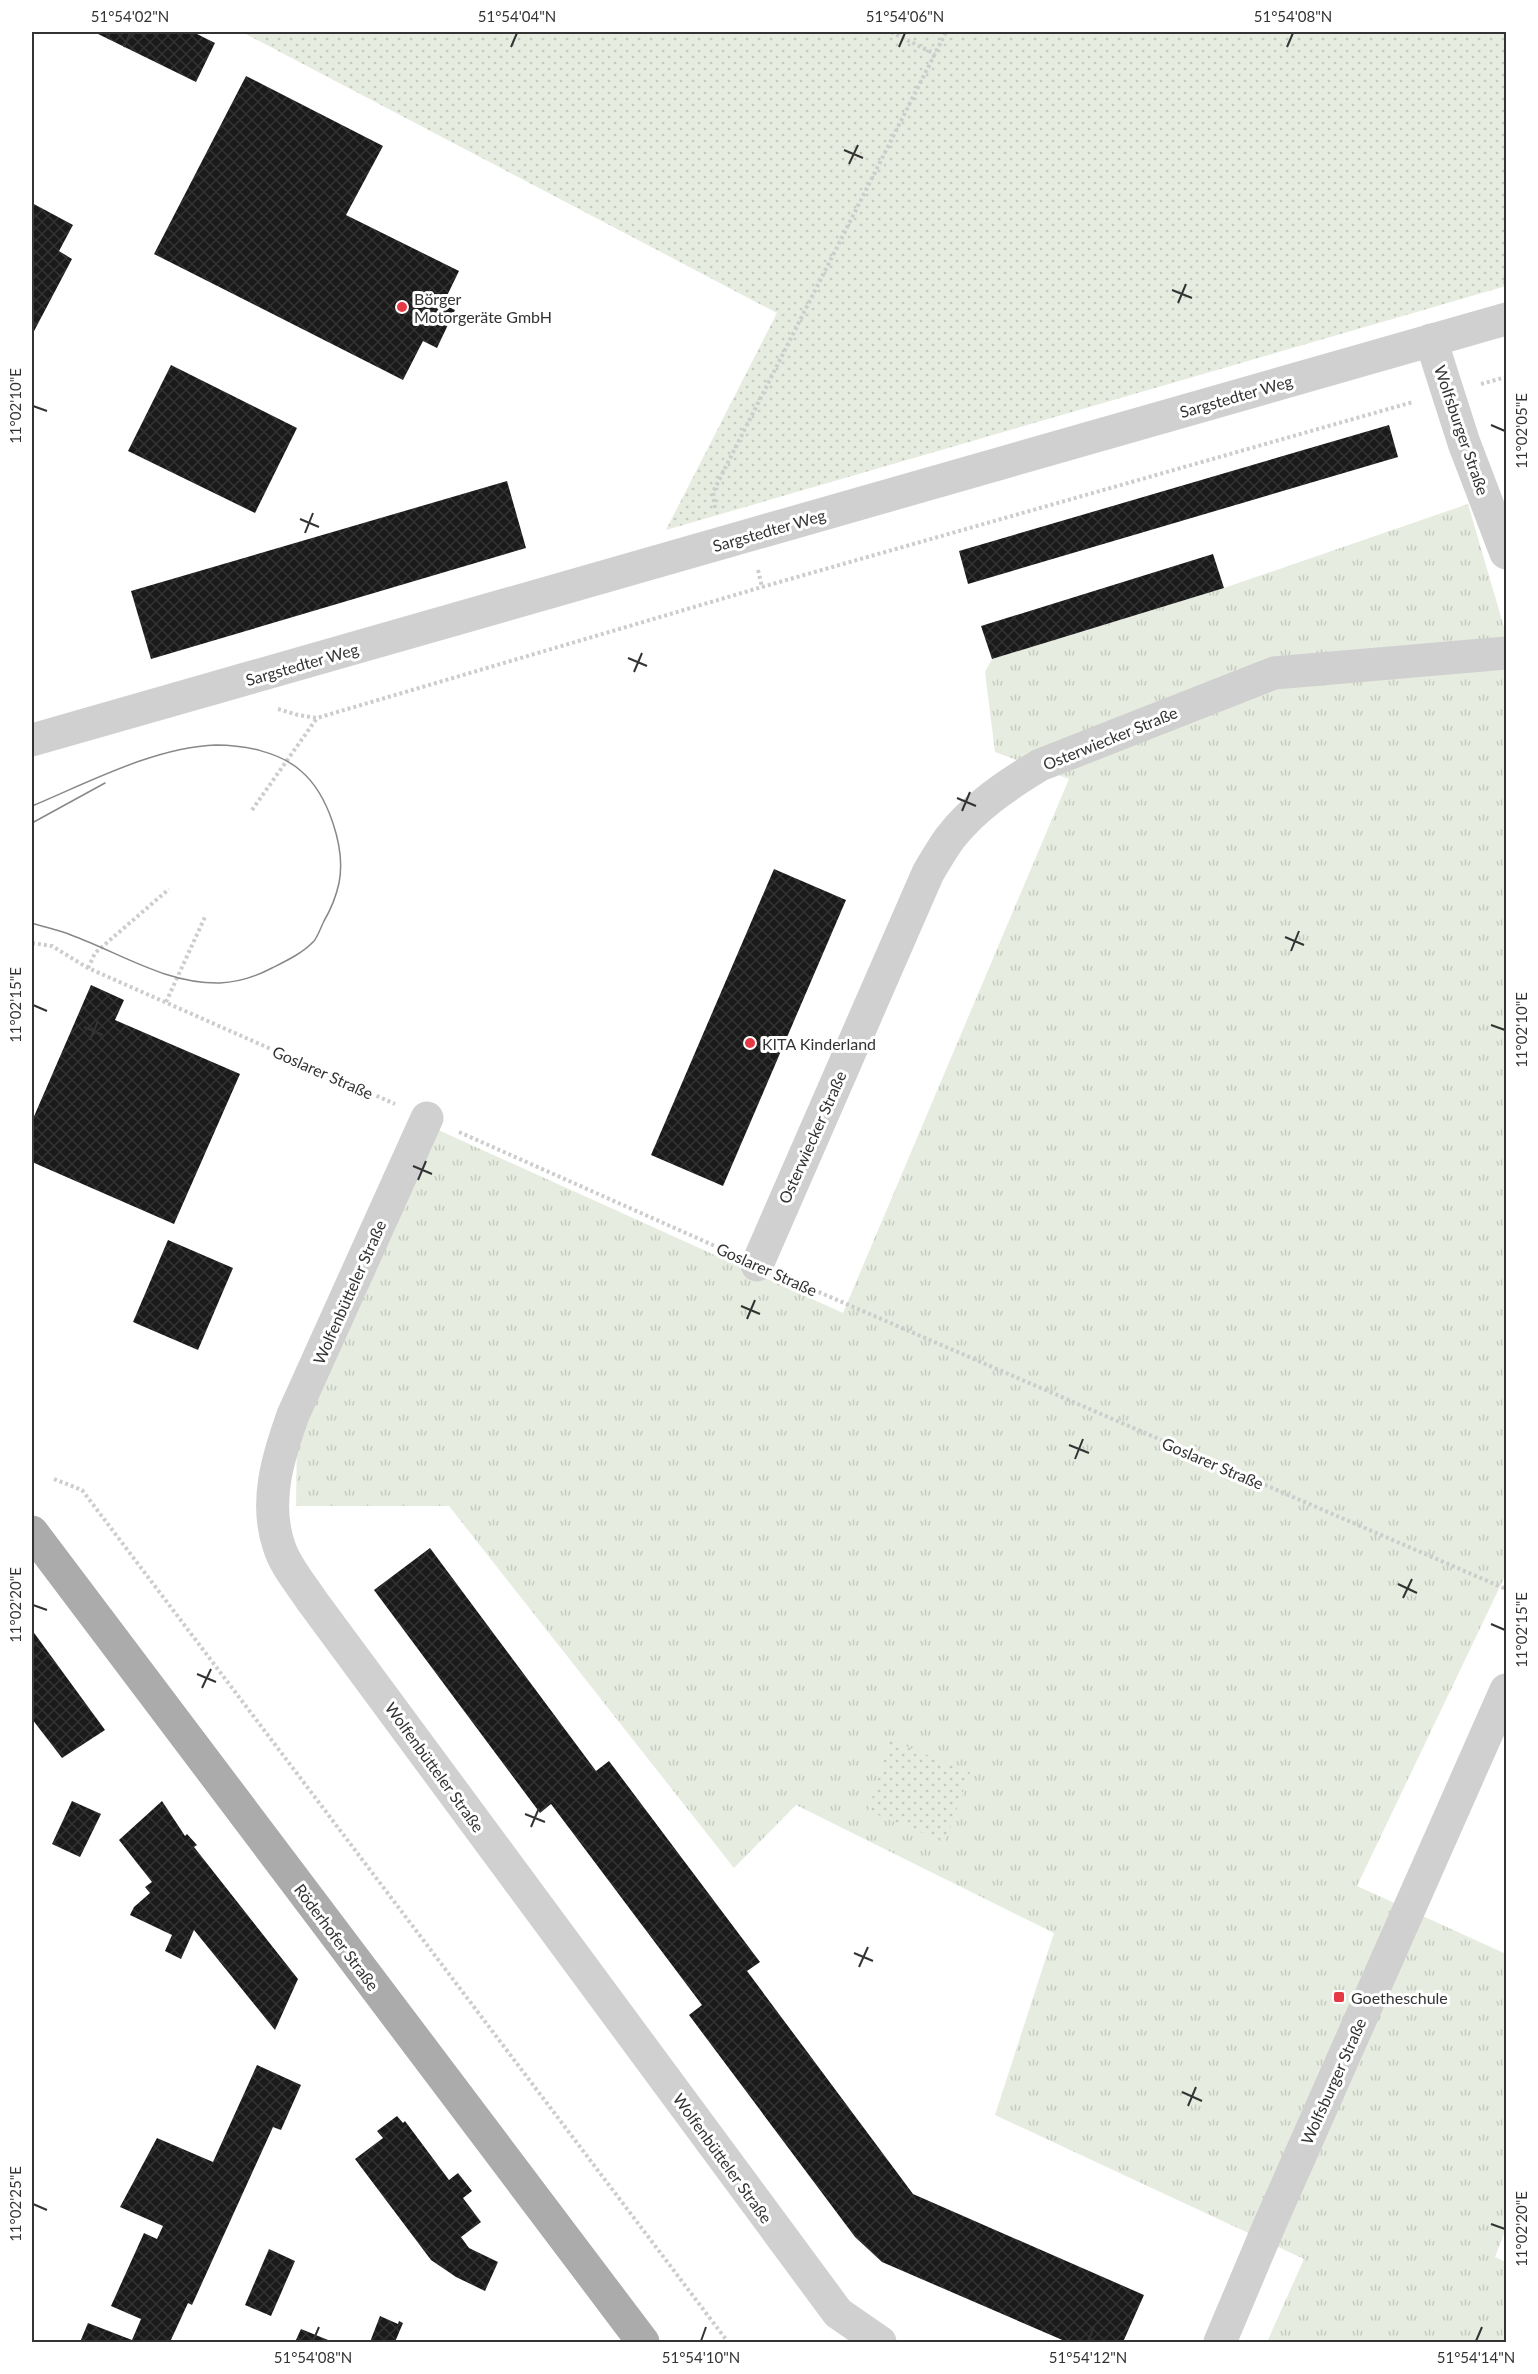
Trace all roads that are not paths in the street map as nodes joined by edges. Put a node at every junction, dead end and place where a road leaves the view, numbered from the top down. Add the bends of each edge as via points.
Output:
1 (1506, 319) edge
2 (1431, 340) junction
3 (1506, 554) edge
4 (1506, 653) edge
5 (32, 740) edge
6 (427, 1118) road end
7 (757, 1265) road end
8 (32, 1532) edge
9 (1506, 1690) edge
10 (644, 2343) edge
11 (880, 2343) edge
12 (1220, 2343) edge

1 - 2 street, Sargstedter Weg
2 - 3 street, Wolfsburger Straße
2 - 5 street, Sargstedter Weg
4 - 7 street, Osterwiecker Straße via 1274,673 1040,765 977,809 950,838 928,873
6 - 11 street, Wolfenbütteler Straße via 279,1454 273,1513 279,1546 312,1601 838,2313
8 - 10 main road, Röderhofer Straße
9 - 12 street, Wolfsburger Straße

